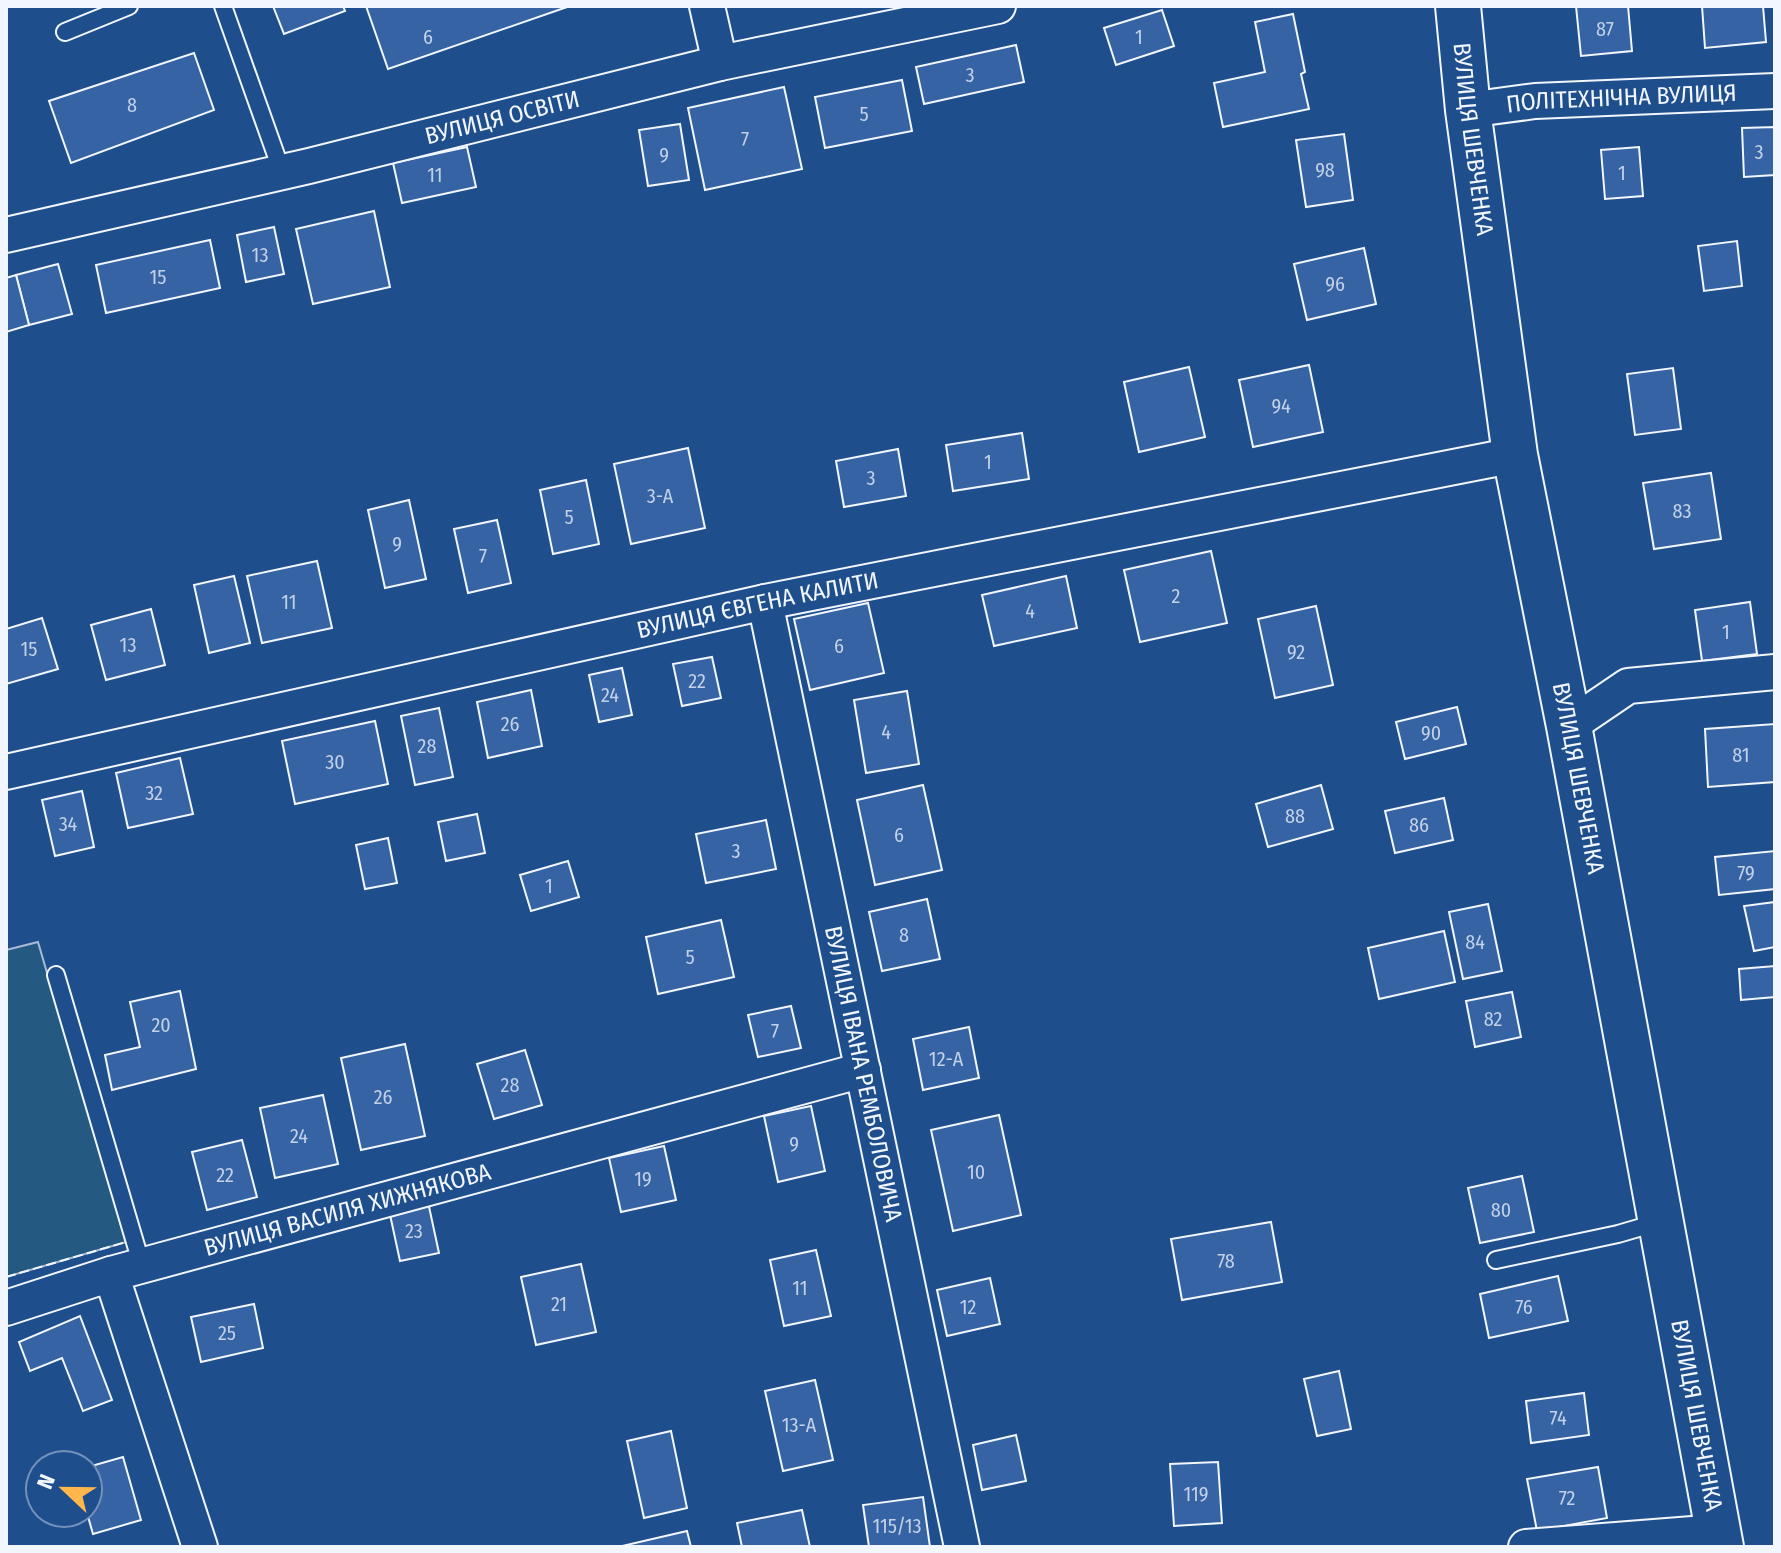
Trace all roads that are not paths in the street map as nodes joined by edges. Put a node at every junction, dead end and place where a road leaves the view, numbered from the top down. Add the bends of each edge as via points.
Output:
1 (129, 6) edge
2 (223, 6) edge
3 (707, 6) edge
4 (998, 6) edge
5 (1458, 6) edge
6 (65, 32) dead end
7 (720, 63) junction
8 (1775, 91) edge
9 (1468, 110) junction
10 (282, 172) junction
11 (6, 235) edge
12 (1515, 455) junction
13 (765, 602) junction
14 (1775, 672) edge
15 (1569, 726) junction
16 (6, 772) edge
17 (56, 975) dead end
18 (863, 1070) junction
19 (1660, 1221) junction
20 (1496, 1260) dead end
21 (126, 1270) junction
22 (6, 1308) edge
23 (1720, 1539) edge
24 (200, 1547) edge
25 (962, 1547) edge
26 (1526, 1547) edge

1 - 6 lane
2 - 10 lane
3 - 7 street
4 - 7 street, ВУЛИЦЯ ОСВІТИ
5 - 9 main road, ВУЛИЦЯ ШЕВЧЕНКА
7 - 10 street, ВУЛИЦЯ ОСВІТИ
8 - 9 street, ПОЛІТЕХНІЧНА ВУЛИЦЯ via 1535,101
9 - 12 main road, ВУЛИЦЯ ШЕВЧЕНКА
10 - 11 street, ВУЛИЦЯ ОСВІТИ
12 - 13 street, ВУЛИЦЯ ЄВГЕНА КАЛИТИ
12 - 15 main road, ВУЛИЦЯ ШЕВЧЕНКА
13 - 16 street, ВУЛИЦЯ ЄВГЕНА КАЛИТИ
13 - 18 street, ВУЛИЦЯ ІВАНА РЕМБОЛОВИЧА
14 - 15 street via 1628,686
15 - 19 main road, ВУЛИЦЯ ШЕВЧЕНКА
17 - 21 lane
18 - 21 street, ВУЛИЦЯ ВАСИЛЯ ХИЖНЯКОВА
18 - 25 street, ВУЛИЦЯ ІВАНА РЕМБОЛОВИЧА
19 - 20 lane
19 - 23 main road, ВУЛИЦЯ ШЕВЧЕНКА
21 - 22 street, ВУЛИЦЯ ВАСИЛЯ ХИЖНЯКОВА
21 - 24 street
23 - 26 street

